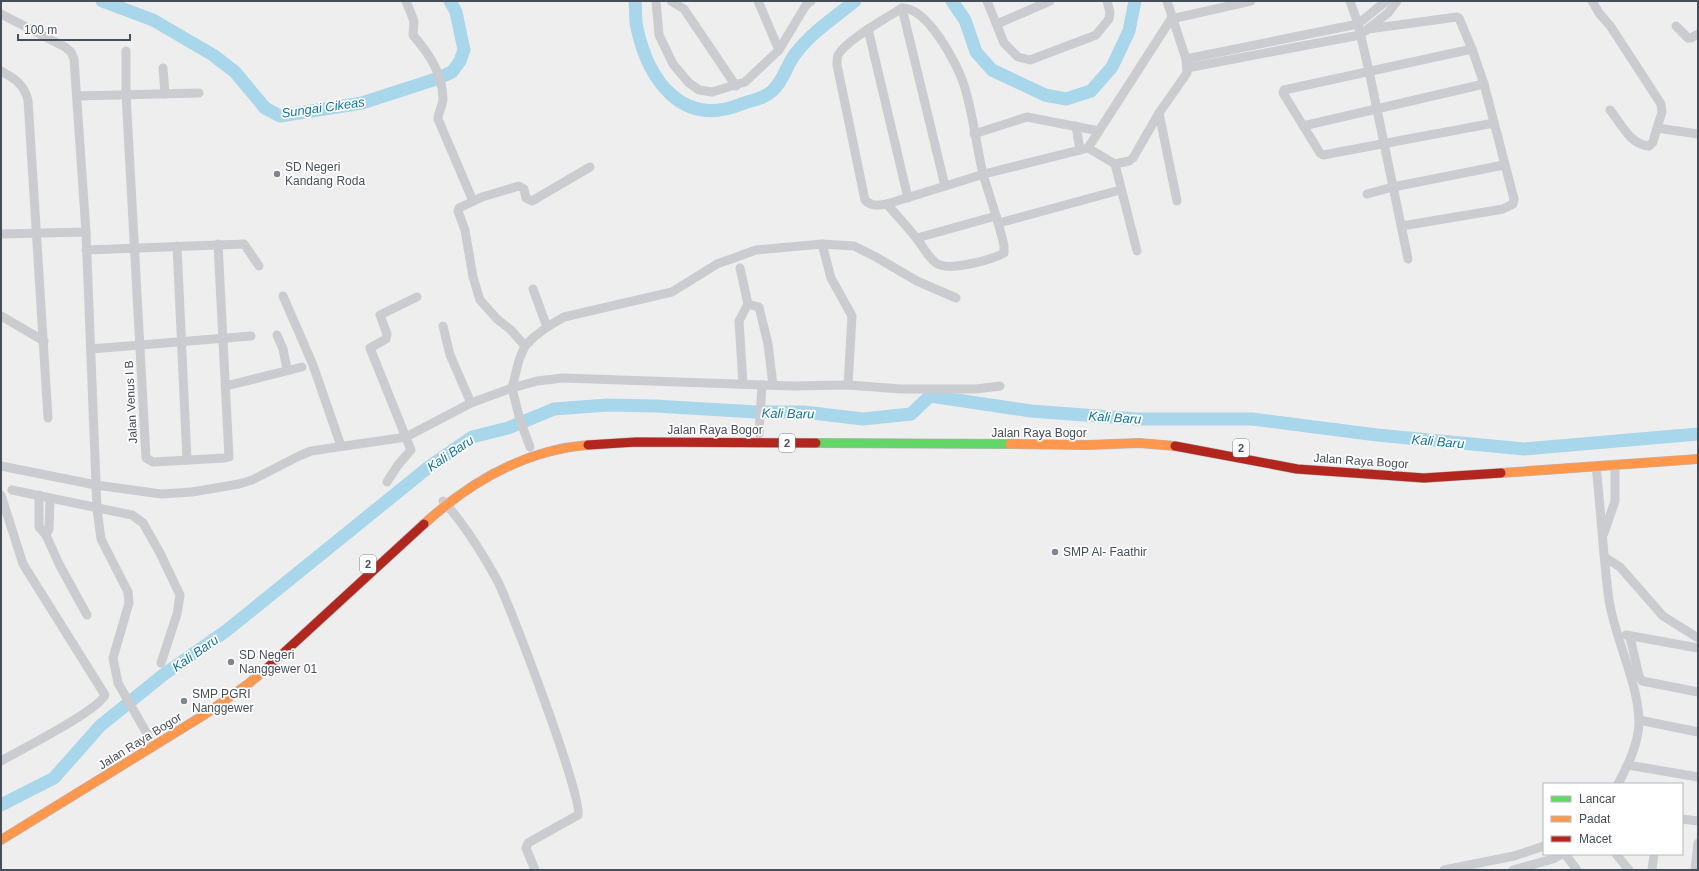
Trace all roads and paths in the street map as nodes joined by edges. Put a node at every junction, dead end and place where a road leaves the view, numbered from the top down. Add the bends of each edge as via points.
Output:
1 (406, 1) edge
2 (671, 1) edge
3 (758, 1) edge
4 (987, 1) edge
5 (1050, 1) edge
6 (1107, 1) edge
7 (1167, 1) edge
8 (1251, 1) edge
9 (1350, 1) edge
10 (1386, 1) edge
11 (1397, 1) edge
12 (1592, 1) edge
13 (658, 2) edge
14 (807, 2) edge
15 (905, 6) edge
16 (1388, 13) junction
17 (1, 14) edge
18 (1171, 19) junction
19 (997, 24) junction
20 (1358, 24) junction
21 (1396, 25) junction
22 (1676, 26) dead end
23 (1368, 28) junction
24 (868, 29) junction
25 (1698, 34) edge
26 (1360, 35) junction
27 (1472, 48) junction
28 (779, 50) junction
29 (126, 51) dead end
30 (1186, 59) junction
31 (163, 68) dead end
32 (1187, 68) junction
33 (1, 71) edge
34 (1369, 71) junction
35 (1484, 84) junction
36 (736, 86) junction
37 (199, 93) dead end
38 (126, 94) junction
39 (165, 94) junction
40 (77, 96) junction
41 (1376, 109) junction
42 (1610, 110) dead end
43 (1159, 113) junction
44 (1494, 123) junction
45 (1076, 126) junction
46 (1303, 126) junction
47 (1657, 128) junction
48 (1099, 131) junction
49 (974, 134) junction
50 (1698, 134) edge
51 (1384, 143) junction
52 (1084, 149) junction
53 (1115, 164) junction
54 (1504, 165) junction
55 (590, 167) dead end
56 (984, 174) junction
57 (945, 186) junction
58 (1393, 187) junction
59 (1120, 190) junction
60 (1367, 194) dead end
61 (908, 198) junction
62 (473, 201) junction
63 (1177, 201) dead end
64 (887, 204) junction
65 (997, 220) junction
66 (1402, 226) junction
67 (86, 232) junction
68 (36, 233) junction
69 (1, 234) edge
70 (917, 238) junction
71 (218, 244) junction
72 (822, 244) junction
73 (178, 246) junction
74 (134, 248) junction
75 (86, 250) junction
76 (1137, 251) dead end
77 (1408, 260) dead end
78 (259, 266) dead end
79 (740, 268) dead end
80 (533, 289) dead end
81 (283, 296) dead end
82 (418, 297) dead end
83 (956, 298) dead end
84 (748, 304) junction
85 (1, 316) edge
86 (442, 326) dead end
87 (547, 327) junction
88 (250, 336) dead end
89 (276, 336) dead end
90 (222, 340) junction
91 (182, 341) junction
92 (44, 342) junction
93 (140, 345) junction
94 (525, 346) junction
95 (91, 349) junction
96 (302, 367) dead end
97 (288, 369) junction
98 (743, 384) junction
99 (762, 385) junction
100 (848, 385) junction
101 (226, 386) junction
102 (773, 386) junction
103 (1000, 386) dead end
104 (512, 388) junction
105 (471, 403) junction
106 (48, 418) dead end
107 (759, 434) junction
108 (406, 437) junction
109 (1180, 437) dead end
110 (341, 446) junction
111 (530, 447) junction
112 (1698, 450) edge
113 (1698, 459) edge
114 (186, 460) junction
115 (1307, 460) dead end
116 (1615, 464) junction
117 (1558, 465) junction
118 (1, 466) edge
119 (1596, 466) junction
120 (468, 478) dead end
121 (387, 482) dead end
122 (96, 485) junction
123 (456, 486) dead end
124 (12, 490) dead end
125 (1, 495) edge
126 (39, 495) junction
127 (50, 498) junction
128 (444, 501) junction
129 (97, 509) junction
130 (46, 535) junction
131 (1603, 536) junction
132 (1606, 558) junction
133 (87, 616) dead end
134 (1617, 632) junction
135 (1630, 637) junction
136 (1698, 638) edge
137 (1698, 648) edge
138 (161, 663) dead end
139 (1698, 692) edge
140 (1639, 720) junction
141 (1698, 732) edge
142 (152, 742) junction
143 (1, 761) edge
144 (1628, 765) junction
145 (1698, 777) edge
146 (1619, 783) edge
147 (1683, 819) edge
148 (1698, 822) edge
149 (1, 829) edge
150 (1, 840) edge
151 (1698, 843) edge
152 (1543, 846) edge
153 (1560, 855) edge
154 (1566, 855) edge
155 (1617, 855) edge
156 (1654, 855) edge
157 (1524, 869) edge
158 (535, 870) edge
159 (1444, 870) edge
160 (1513, 870) edge
161 (1577, 870) edge
162 (1629, 870) edge
163 (1652, 870) edge
164 (1695, 870) edge

1 - 62 street via 414,21 413,35 436,66 443,101 438,119
2 - 36 street via 684,9
3 - 28 street
4 - 19 street
5 - 19 street
6 - 19 street via 1109,19 1096,35 1030,60 1018,57 1010,51
7 - 18 street
8 - 18 street
9 - 20 street
10 - 20 street
11 - 16 street
12 - 47 street via 1661,104 1662,112
13 - 36 street via 659,35 673,64 684,78 700,90 712,92
14 - 28 street
15 - 24 street
15 - 49 street via 929,23 951,57 964,84
15 - 57 street
16 - 21 street
16 - 23 street
17 - 40 street via 71,52 74,59
18 - 30 street
18 - 48 street
20 - 26 street
20 - 30 street
21 - 23 street
21 - 27 street via 1457,17
22 - 25 street via 1688,38
23 - 26 street
24 - 61 street
24 - 64 street via 843,49 838,56 837,65 865,200 874,206
26 - 32 street
26 - 34 street
27 - 34 street
27 - 35 street
28 - 36 street via 745,82
29 - 38 street, Jalan Venus I B
30 - 32 street
31 - 39 street
32 - 43 street via 1185,76
33 - 68 street via 25,88 28,100
34 - 41 street
34 - 46 street via 1284,90 1283,93
35 - 41 street
35 - 44 street
37 - 39 street
38 - 39 street
38 - 40 street
38 - 74 street, Jalan Venus I B
40 - 67 street
41 - 46 street
41 - 51 street
42 - 47 street via 1634,141 1641,145 1652,144
43 - 53 street via 1133,158
43 - 63 street
44 - 51 street
44 - 54 street
45 - 48 street
45 - 49 street via 1027,117
45 - 52 street
46 - 51 street via 1323,155
47 - 50 street
48 - 52 street
49 - 56 street
51 - 58 street
52 - 53 street
52 - 56 street
53 - 59 street
54 - 58 street
54 - 66 street via 1514,199 1513,204 1503,209
55 - 62 street via 532,201 526,198 524,189 519,186
56 - 57 street
56 - 65 street
57 - 61 street
58 - 60 street
58 - 66 street
59 - 65 street
59 - 76 street
61 - 64 street
62 - 94 street via 458,211 465,230 473,277 480,300
64 - 70 street
65 - 70 street
65 - 70 street via 1004,253 967,264 944,267 936,263
66 - 77 street
67 - 68 street
67 - 75 street
68 - 69 street
68 - 92 street
71 - 73 street
71 - 78 street via 244,244
71 - 90 street
72 - 83 street via 860,248 917,281
72 - 87 street via 756,250 717,264 672,292 564,317
72 - 100 street via 831,278 852,316
73 - 74 street
73 - 91 street
74 - 75 street
74 - 93 street, Jalan Venus I B
75 - 95 street
79 - 84 street
80 - 87 street
81 - 110 street via 309,355
82 - 108 street via 380,315 387,334 386,339 370,348
84 - 98 street via 739,320
84 - 102 street via 759,307
85 - 92 street
86 - 105 street via 450,355
87 - 94 street
88 - 90 street
89 - 97 street via 283,349
90 - 91 street
90 - 101 street
91 - 93 street
91 - 114 street
92 - 106 street
93 - 95 street
93 - 114 street, Jalan Venus I B via 146,458 153,462
94 - 104 street via 515,371
95 - 122 street
96 - 97 street
97 - 101 street
98 - 99 street
98 - 104 street via 563,378 537,381
99 - 102 street
99 - 107 street
100 - 102 street
100 - 103 street via 901,389 976,389
101 - 114 street via 229,457
104 - 105 street
104 - 111 street
105 - 108 street
107 - 109 highway, Jalan Raya Bogor / 2
107 - 111 highway, Jalan Raya Bogor / 2 via 635,434 570,438
108 - 110 street
108 - 121 street via 411,450
110 - 122 street via 299,456 252,480 192,492 161,494
111 - 120 highway, Jalan Raya Bogor / 2
112 - 117 highway, Jalan Raya Bogor / 2
113 - 116 highway, Jalan Raya Bogor / 2
115 - 117 highway, Jalan Raya Bogor / 2 via 1425,468
116 - 119 highway, Jalan Raya Bogor / 2
116 - 131 street via 1614,507
117 - 119 highway, Jalan Raya Bogor / 2
117 - 128 highway, Jalan Raya Bogor / 2 via 1424,478 1298,469 1200,450 1140,443 1080,445 636,442 576,446 528,458 495,472
118 - 122 street
119 - 131 street
122 - 129 street
123 - 128 highway, Jalan Raya Bogor / 2
124 - 126 street
125 - 143 street via 23,564 105,695 87,711
126 - 127 street
126 - 130 street via 38,522 41,531
127 - 129 street
127 - 130 street via 49,529
128 - 142 highway, Jalan Raya Bogor / 2 via 291,647 248,684
128 - 158 street via 496,578 506,599 546,706 580,812 528,843 526,848
129 - 138 street via 132,515 143,523 180,595 177,614
129 - 142 street via 101,539 128,592 129,603 114,658 119,687
130 - 133 street
131 - 132 street
132 - 134 street via 1610,600
132 - 136 street via 1620,567 1663,616
134 - 135 street
134 - 140 street via 1634,690
135 - 137 street
135 - 139 street via 1642,681
140 - 141 street
140 - 144 street via 1638,733
142 - 149 highway, Jalan Raya Bogor / 2
142 - 150 highway, Jalan Raya Bogor / 2
144 - 145 street
144 - 146 street
147 - 148 street
151 - 164 street
152 - 159 street via 1514,856
153 - 157 street
154 - 161 street
155 - 162 street
156 - 163 street
157 - 160 street

